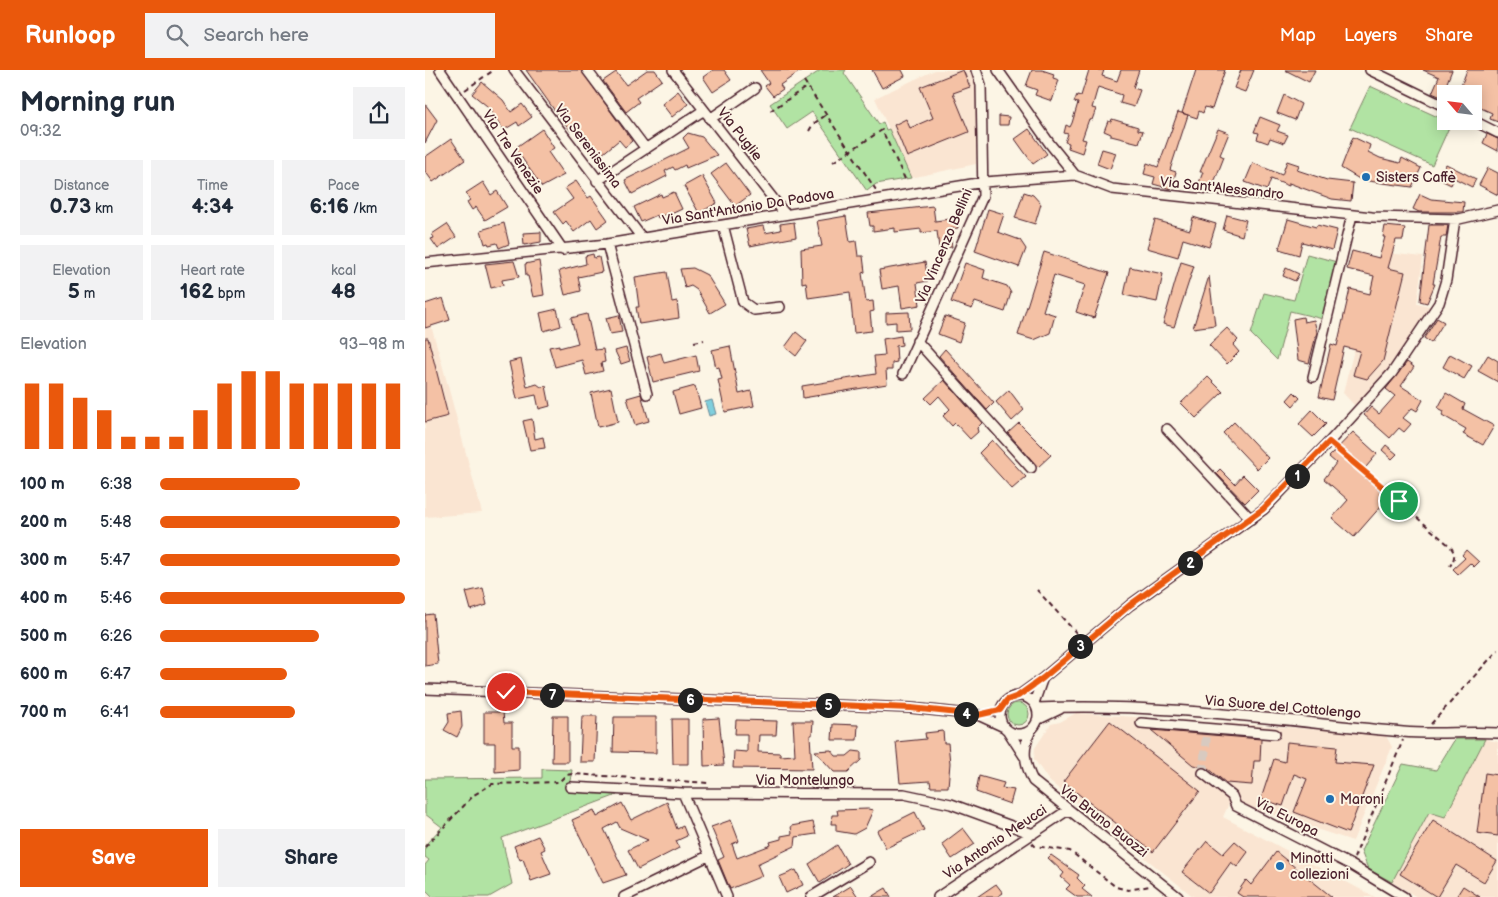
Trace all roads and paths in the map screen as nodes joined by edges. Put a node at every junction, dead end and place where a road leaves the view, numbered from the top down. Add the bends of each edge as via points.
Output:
1 (440, 70) edge
2 (494, 70) edge
3 (514, 70) edge
4 (587, 70) edge
5 (673, 70) edge
6 (976, 70) edge
7 (998, 70) edge
8 (1371, 70) edge
9 (804, 81) dead end
10 (808, 86) junction
11 (755, 88) dead end
12 (457, 95) junction
13 (1437, 103) edge
14 (704, 110) junction
15 (770, 111) dead end
16 (827, 115) junction
17 (710, 119) junction
18 (1483, 126) edge
19 (809, 131) dead end
20 (1498, 133) edge
21 (646, 149) junction
22 (850, 151) junction
23 (833, 162) dead end
24 (1075, 175) junction
25 (905, 179) dead end
26 (597, 182) junction
27 (984, 182) junction
28 (879, 199) junction
29 (1498, 210) edge
30 (785, 214) junction
31 (1352, 215) junction
32 (1455, 220) junction
33 (723, 225) junction
34 (643, 238) junction
35 (607, 244) junction
36 (563, 250) junction
37 (425, 263) edge
38 (780, 307) dead end
39 (703, 340) dead end
40 (917, 341) junction
41 (694, 342) dead end
42 (903, 374) dead end
43 (1313, 378) dead end
44 (647, 394) dead end
45 (1167, 429) dead end
46 (1329, 442) junction
47 (1031, 468) dead end
48 (1251, 519) junction
49 (1450, 566) dead end
50 (1037, 590) dead end
51 (1085, 642) junction
52 (1498, 650) edge
53 (1043, 678) junction
54 (425, 688) edge
55 (1018, 696) junction
56 (1035, 706) junction
57 (1065, 707) junction
58 (1000, 710) junction
59 (978, 715) junction
60 (1037, 720) junction
61 (1141, 723) dead end
62 (1006, 729) junction
63 (1031, 730) junction
64 (1407, 732) junction
65 (1424, 732) junction
66 (1498, 733) edge
67 (1275, 734) dead end
68 (1025, 758) junction
69 (1203, 773) dead end
70 (571, 786) dead end
71 (683, 793) junction
72 (1068, 810) junction
73 (1030, 835) junction
74 (709, 856) junction
75 (869, 862) dead end
76 (1351, 865) junction
77 (1152, 885) dead end
78 (624, 897) edge
79 (727, 897) edge
80 (811, 897) edge
81 (938, 897) edge
82 (1178, 897) edge
83 (1404, 897) edge

1 - 12 street, Via Tre Venezie
2 - 12 path
3 - 26 street, Via Serenissima
4 - 21 street
5 - 14 street, Via Puglie
6 - 27 street, Via Vincenzo Bellini via 981,85
7 - 24 street, Via Sant'Alessandro
8 - 13 street
9 - 10 path
10 - 15 path
10 - 16 path
11 - 17 street
12 - 36 street, Via Tre Venezie
14 - 17 street, Via Puglie
14 - 21 street
16 - 19 path via 813,124
16 - 22 path
17 - 30 street, Via Puglie
18 - 20 street
21 - 26 street
22 - 23 path
22 - 25 path via 882,130
22 - 28 path
24 - 27 street, Via Sant'Antonio Da Padova
24 - 31 street, Via Sant'Alessandro via 1129,192
26 - 34 street, Via Serenissima
27 - 28 street, Via Sant'Antonio Da Padova
27 - 40 street, Via Vincenzo Bellini via 982,199
28 - 30 street, Via Sant'Antonio Da Padova
29 - 32 street, Via Sant'Alessandro
30 - 33 street, Via Sant'Antonio Da Padova
31 - 32 street, Via Sant'Alessandro
31 - 43 street
32 - 46 street via 1439,303 1396,367
33 - 34 street, Via Sant'Antonio Da Padova
33 - 38 street via 743,302 754,310
34 - 35 street, Via Sant'Antonio Da Padova
35 - 36 street, Via Sant'Antonio Da Padova
35 - 44 street
36 - 37 street, Via Sant'Antonio Da Padova
39 - 41 path
40 - 42 street, Via Vincenzo Bellini
40 - 47 street
45 - 48 street
46 - 48 street via 1281,493
46 - 49 path via 1450,546 1455,552 1455,559
48 - 51 street via 1130,605
50 - 51 path
51 - 53 street
52 - 65 path
53 - 55 street
53 - 56 street
54 - 59 street via 911,708
55 - 56 street via 1024,696
55 - 58 street via 1007,700
56 - 57 street, Via Suore del Cottolengo
56 - 60 street
57 - 60 street, Via Suore del Cottolengo
57 - 64 street, Via Suore del Cottolengo via 1096,706 1233,716
58 - 59 street
58 - 62 street via 999,716
59 - 62 street
60 - 63 street
61 - 67 street
62 - 63 street via 1019,734
62 - 68 street, Via Bruno Buozzi
63 - 68 street, Via Bruno Buozzi via 1024,746
64 - 65 street, Via Suore del Cottolengo
64 - 76 path
65 - 66 street, Via Suore del Cottolengo
68 - 72 street, Via Bruno Buozzi via 1033,781
69 - 76 street, Via Europa via 1232,796 1236,806
70 - 71 street, Via Montelungo
71 - 73 street, Via Montelungo via 904,794 951,804
71 - 74 street
72 - 73 street, Via Antonio Meucci
72 - 82 street, Via Bruno Buozzi
73 - 77 path via 1035,846 1070,851 1116,887 1128,890
73 - 81 street, Via Antonio Meucci
74 - 78 street
74 - 79 street
75 - 80 street
76 - 83 street, Via Europa

